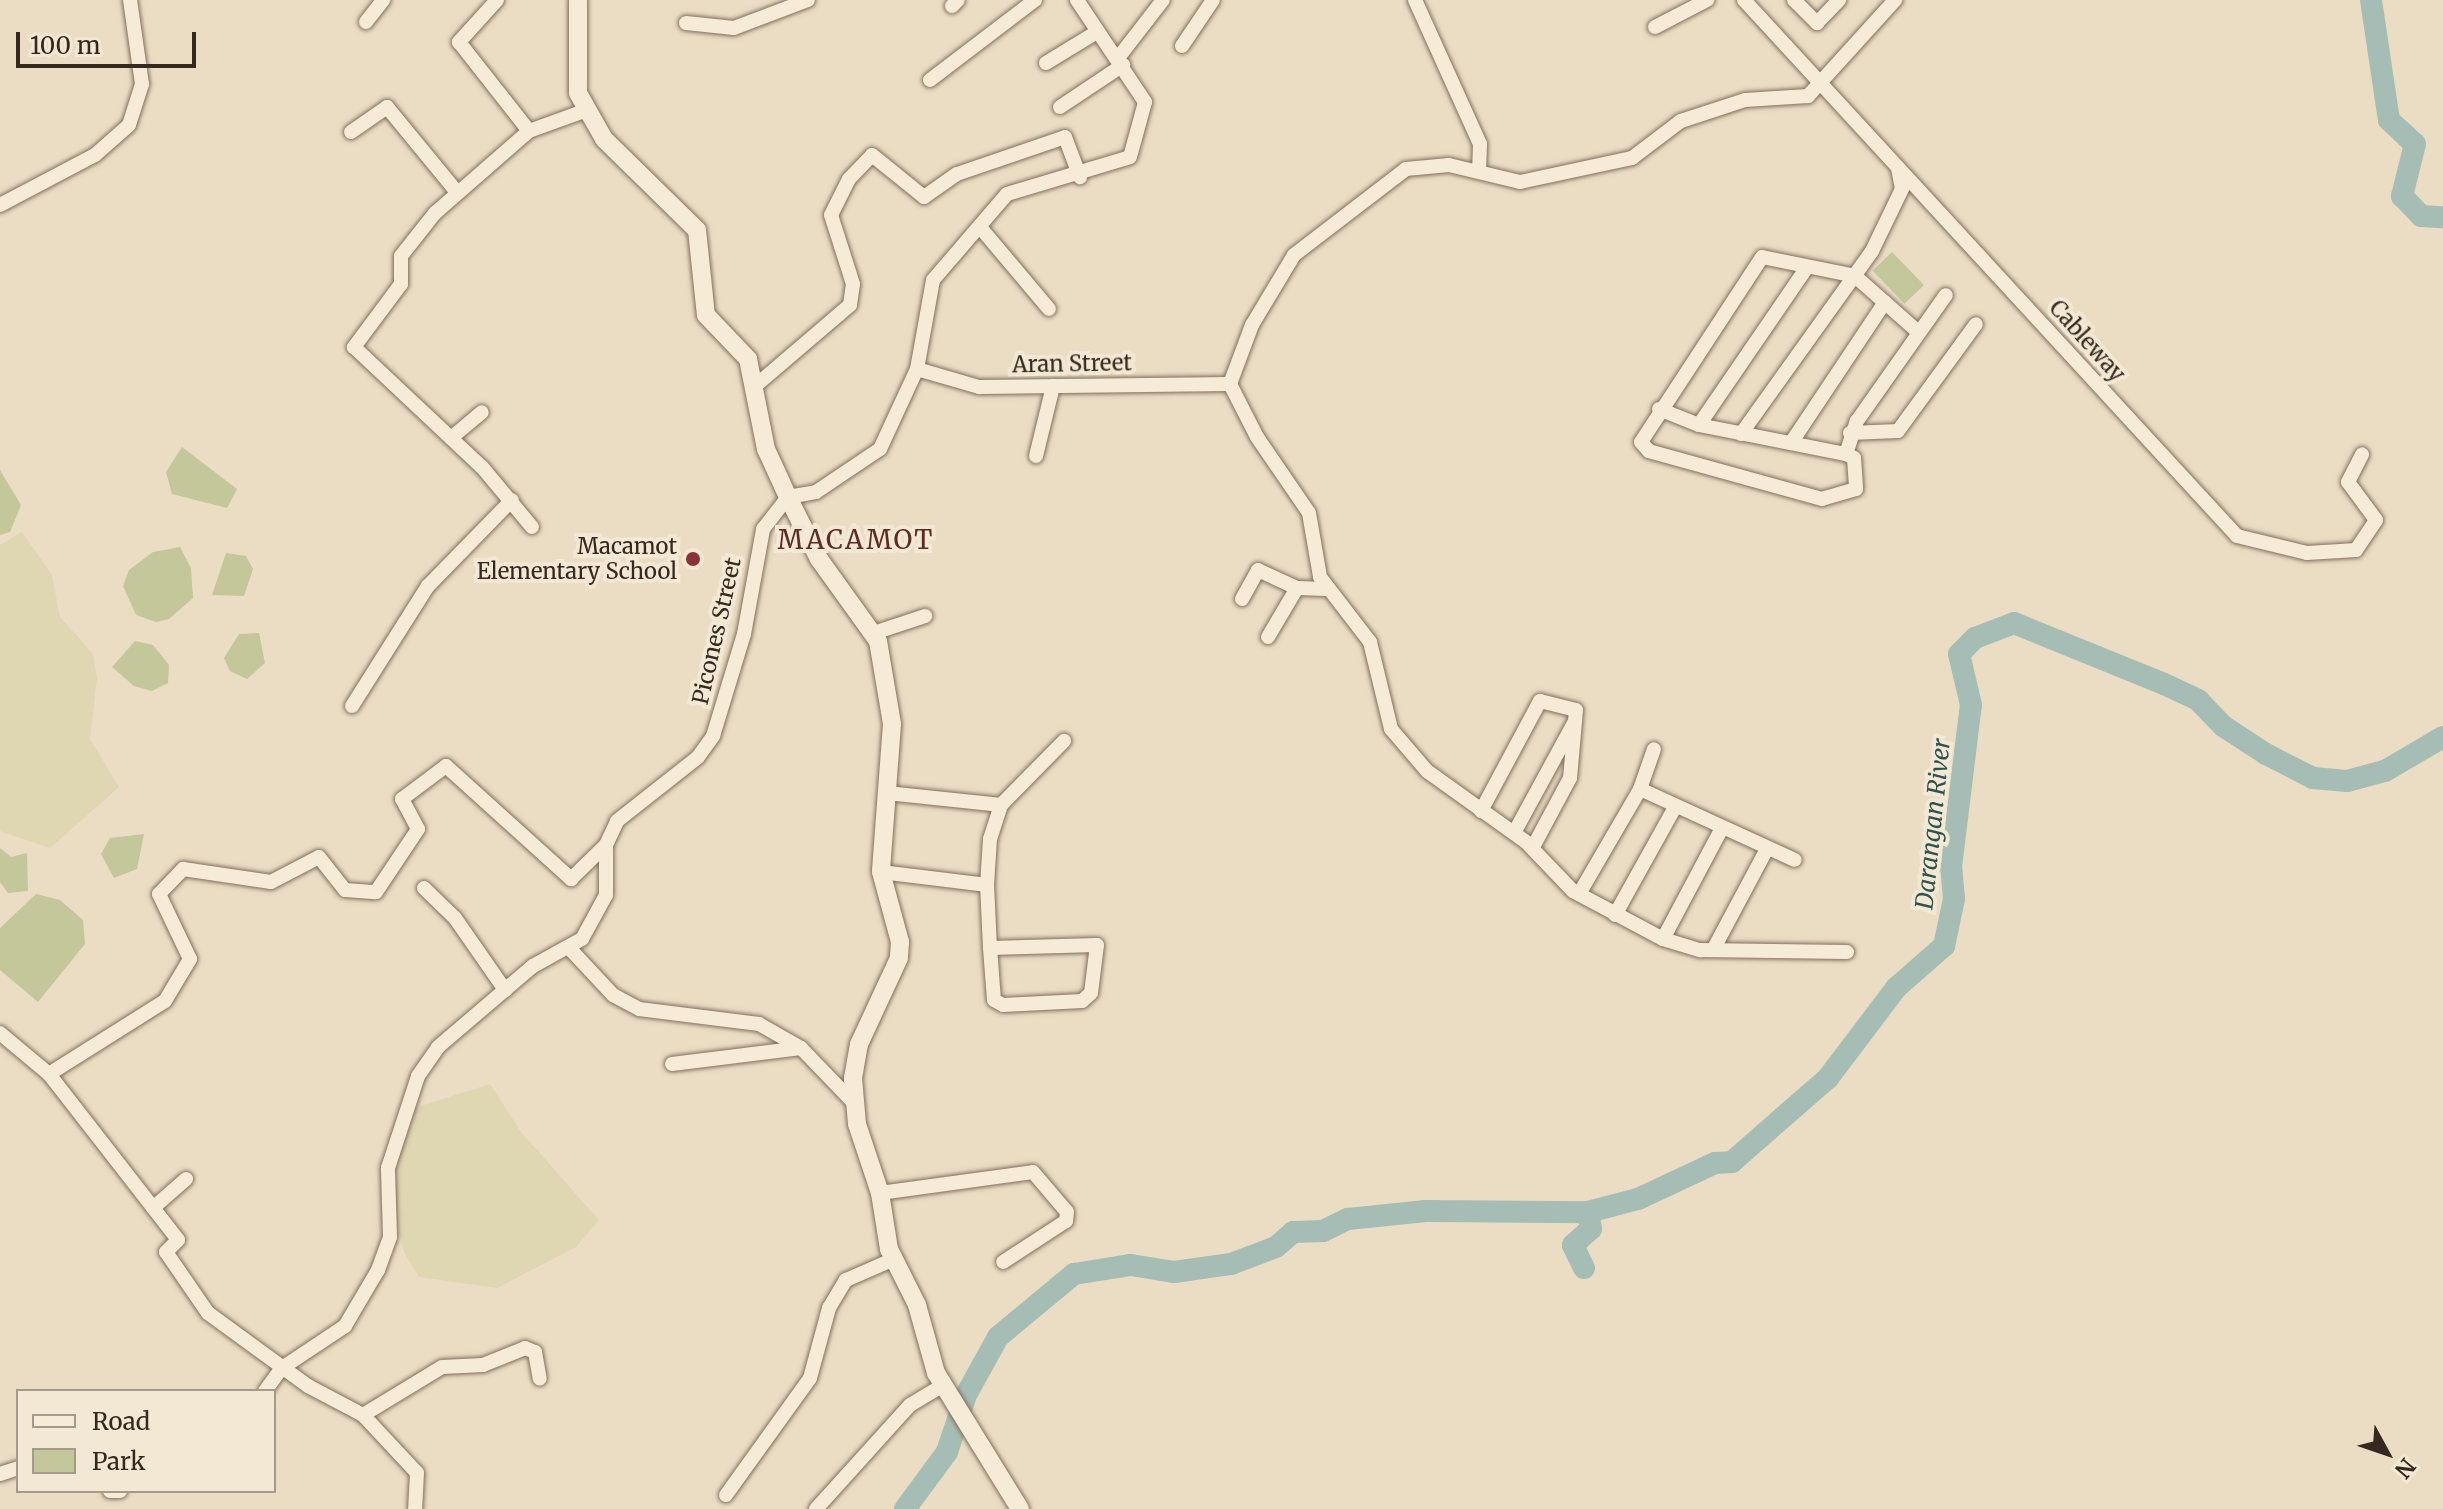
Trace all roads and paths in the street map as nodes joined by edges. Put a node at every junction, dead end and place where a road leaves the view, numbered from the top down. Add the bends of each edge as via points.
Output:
1 (130, 0) edge
2 (383, 0) edge
3 (497, 0) edge
4 (578, 0) edge
5 (808, 0) edge
6 (1035, 0) edge
7 (1163, 0) edge
8 (1213, 0) edge
9 (1415, 0) edge
10 (1707, 0) edge
11 (1744, 0) edge
12 (1794, 0) edge
13 (1839, 0) edge
14 (1895, 0) edge
15 (1078, 4) edge
16 (779, 6) edge
17 (366, 22) dead end
18 (686, 23) dead end
19 (1655, 27) dead end
20 (1097, 32) junction
21 (1182, 46) dead end
22 (1121, 61) junction
23 (1046, 63) dead end
24 (930, 80) dead end
25 (1822, 84) junction
26 (1060, 107) dead end
27 (587, 110) junction
28 (529, 131) junction
29 (351, 132) dead end
30 (1897, 164) junction
31 (1479, 171) junction
32 (1080, 177) junction
33 (456, 191) junction
34 (0, 205) edge
35 (980, 227) junction
36 (1806, 269) junction
37 (1855, 276) junction
38 (1946, 295) dead end
39 (1885, 302) junction
40 (1049, 309) dead end
41 (1976, 324) dead end
42 (1917, 331) junction
43 (917, 369) junction
44 (1230, 384) junction
45 (1053, 386) junction
46 (754, 387) junction
47 (1659, 409) junction
48 (482, 412) dead end
49 (1699, 425) junction
50 (1850, 433) junction
51 (1741, 434) junction
52 (451, 438) junction
53 (1791, 443) junction
54 (1846, 454) junction
55 (2362, 454) dead end
56 (1036, 456) dead end
57 (788, 497) junction
58 (512, 500) junction
59 (532, 527) dead end
60 (1297, 588) junction
61 (1326, 589) junction
62 (1242, 599) dead end
63 (925, 616) dead end
64 (874, 633) junction
65 (1268, 637) dead end
66 (352, 706) dead end
67 (1577, 717) junction
68 (1064, 741) dead end
69 (1654, 749) dead end
70 (1640, 789) junction
71 (887, 793) junction
72 (1001, 805) junction
73 (1675, 807) junction
74 (1481, 811) junction
75 (1721, 830) junction
76 (1514, 833) junction
77 (606, 845) junction
78 (1533, 847) junction
79 (1767, 849) junction
80 (1795, 860) dead end
81 (881, 872) junction
82 (987, 885) junction
83 (424, 888) dead end
84 (1579, 894) junction
85 (1615, 915) junction
86 (1663, 939) junction
87 (990, 948) junction
88 (571, 950) junction
89 (1713, 950) junction
90 (1847, 952) dead end
91 (505, 990) junction
92 (0, 1033) edge
93 (801, 1048) junction
94 (672, 1064) dead end
95 (49, 1074) junction
96 (854, 1103) junction
97 (186, 1179) dead end
98 (880, 1193) junction
99 (153, 1208) junction
100 (894, 1259) junction
101 (1003, 1262) dead end
102 (282, 1368) junction
103 (540, 1379) dead end
104 (266, 1389) edge
105 (945, 1390) junction
106 (363, 1415) junction
107 (726, 1495) dead end
108 (415, 1509) edge
109 (816, 1509) edge
110 (1020, 1509) edge

1 - 34 street via 142,84 129,125 95,155
2 - 17 street
3 - 28 street via 459,42
4 - 27 street via 578,93
5 - 16 street
6 - 24 street
7 - 22 street
8 - 21 street
9 - 31 street via 1480,144
10 - 19 street
11 - 25 street, Cableway
12 - 13 street via 1817,23
14 - 25 street
15 - 20 street
16 - 18 street via 734,28
20 - 22 street
20 - 23 street
22 - 26 street
22 - 32 street via 1145,102 1130,157
25 - 30 street, Cableway
25 - 31 street via 1808,96 1745,100 1681,121 1632,158 1578,172 1520,182
27 - 28 street
27 - 46 street via 604,139 697,230 706,315 748,359
28 - 33 street
29 - 33 street via 387,107
30 - 37 street via 1902,189
30 - 55 street, Cableway via 2237,536 2283,551 2356,550 2376,520 2348,482
31 - 44 street via 1406,169 1294,255 1252,325
32 - 35 street via 1007,194
32 - 46 street via 1065,137 957,174 924,197 872,155 849,179 831,215 853,284 850,305
33 - 52 street via 401,256 401,284 354,347
35 - 40 street
35 - 43 street via 933,280
36 - 37 street
36 - 47 street via 1762,257
36 - 49 street
37 - 39 street
37 - 51 street
38 - 42 street
39 - 42 street
39 - 53 street
41 - 50 street via 1898,431
42 - 50 street
43 - 45 street, Aran Street via 979,387
43 - 57 street via 872,459 816,492
44 - 45 street, Aran Street
44 - 61 street via 1257,437 1309,513
45 - 56 street
46 - 57 street via 766,449
47 - 49 street
47 - 54 street via 1641,442 1649,451 1822,499 1856,489 1854,458
48 - 52 street
49 - 51 street
50 - 54 street
51 - 53 street
52 - 58 street
53 - 54 street
57 - 64 street via 819,559
57 - 77 street, Picones Street via 763,529 744,634 713,736 698,757 617,821
58 - 59 street
58 - 66 street via 428,586
60 - 61 street
60 - 62 street via 1258,570
60 - 65 street
61 - 74 street via 1370,642 1391,729 1427,771
63 - 64 street
64 - 71 street via 892,724
67 - 74 street via 1576,710 1540,701
67 - 76 street
67 - 78 street via 1570,778
68 - 72 street
69 - 70 street
70 - 73 street
70 - 84 street
71 - 72 street
71 - 81 street
72 - 82 street via 990,839
73 - 75 street
73 - 85 street
74 - 76 street
75 - 79 street
75 - 86 street
76 - 78 street
77 - 88 street via 606,895
77 - 95 street, Picones Street via 571,879 446,766 402,799 418,829 376,892 345,890 319,857 271,882 183,869 159,894 190,959 165,1001
78 - 84 street
79 - 80 street
79 - 89 street
81 - 82 street
81 - 96 street via 899,958 859,1044
82 - 87 street
83 - 91 street via 455,918
84 - 85 street
85 - 86 street
86 - 89 street
87 - 87 street via 1089,942 1101,953 1087,999 1003,1005 994,1000
88 - 91 street via 533,966
88 - 93 street via 613,995 639,1009 759,1024
89 - 90 street
91 - 102 street via 438,1047 418,1076 388,1168 390,1237 361,1301 345,1326
92 - 95 street
93 - 94 street
93 - 96 street
95 - 99 street
96 - 98 street
97 - 99 street
98 - 100 street
98 - 101 street via 1033,1172 1067,1212 1066,1221
99 - 102 street via 178,1240 166,1252 208,1313
100 - 105 street via 917,1305
100 - 107 street via 846,1280 829,1308 810,1378
102 - 104 street
102 - 106 street
103 - 106 street via 535,1352 525,1348 483,1365 442,1367
105 - 109 street via 910,1405
105 - 110 street
106 - 108 street via 417,1473

